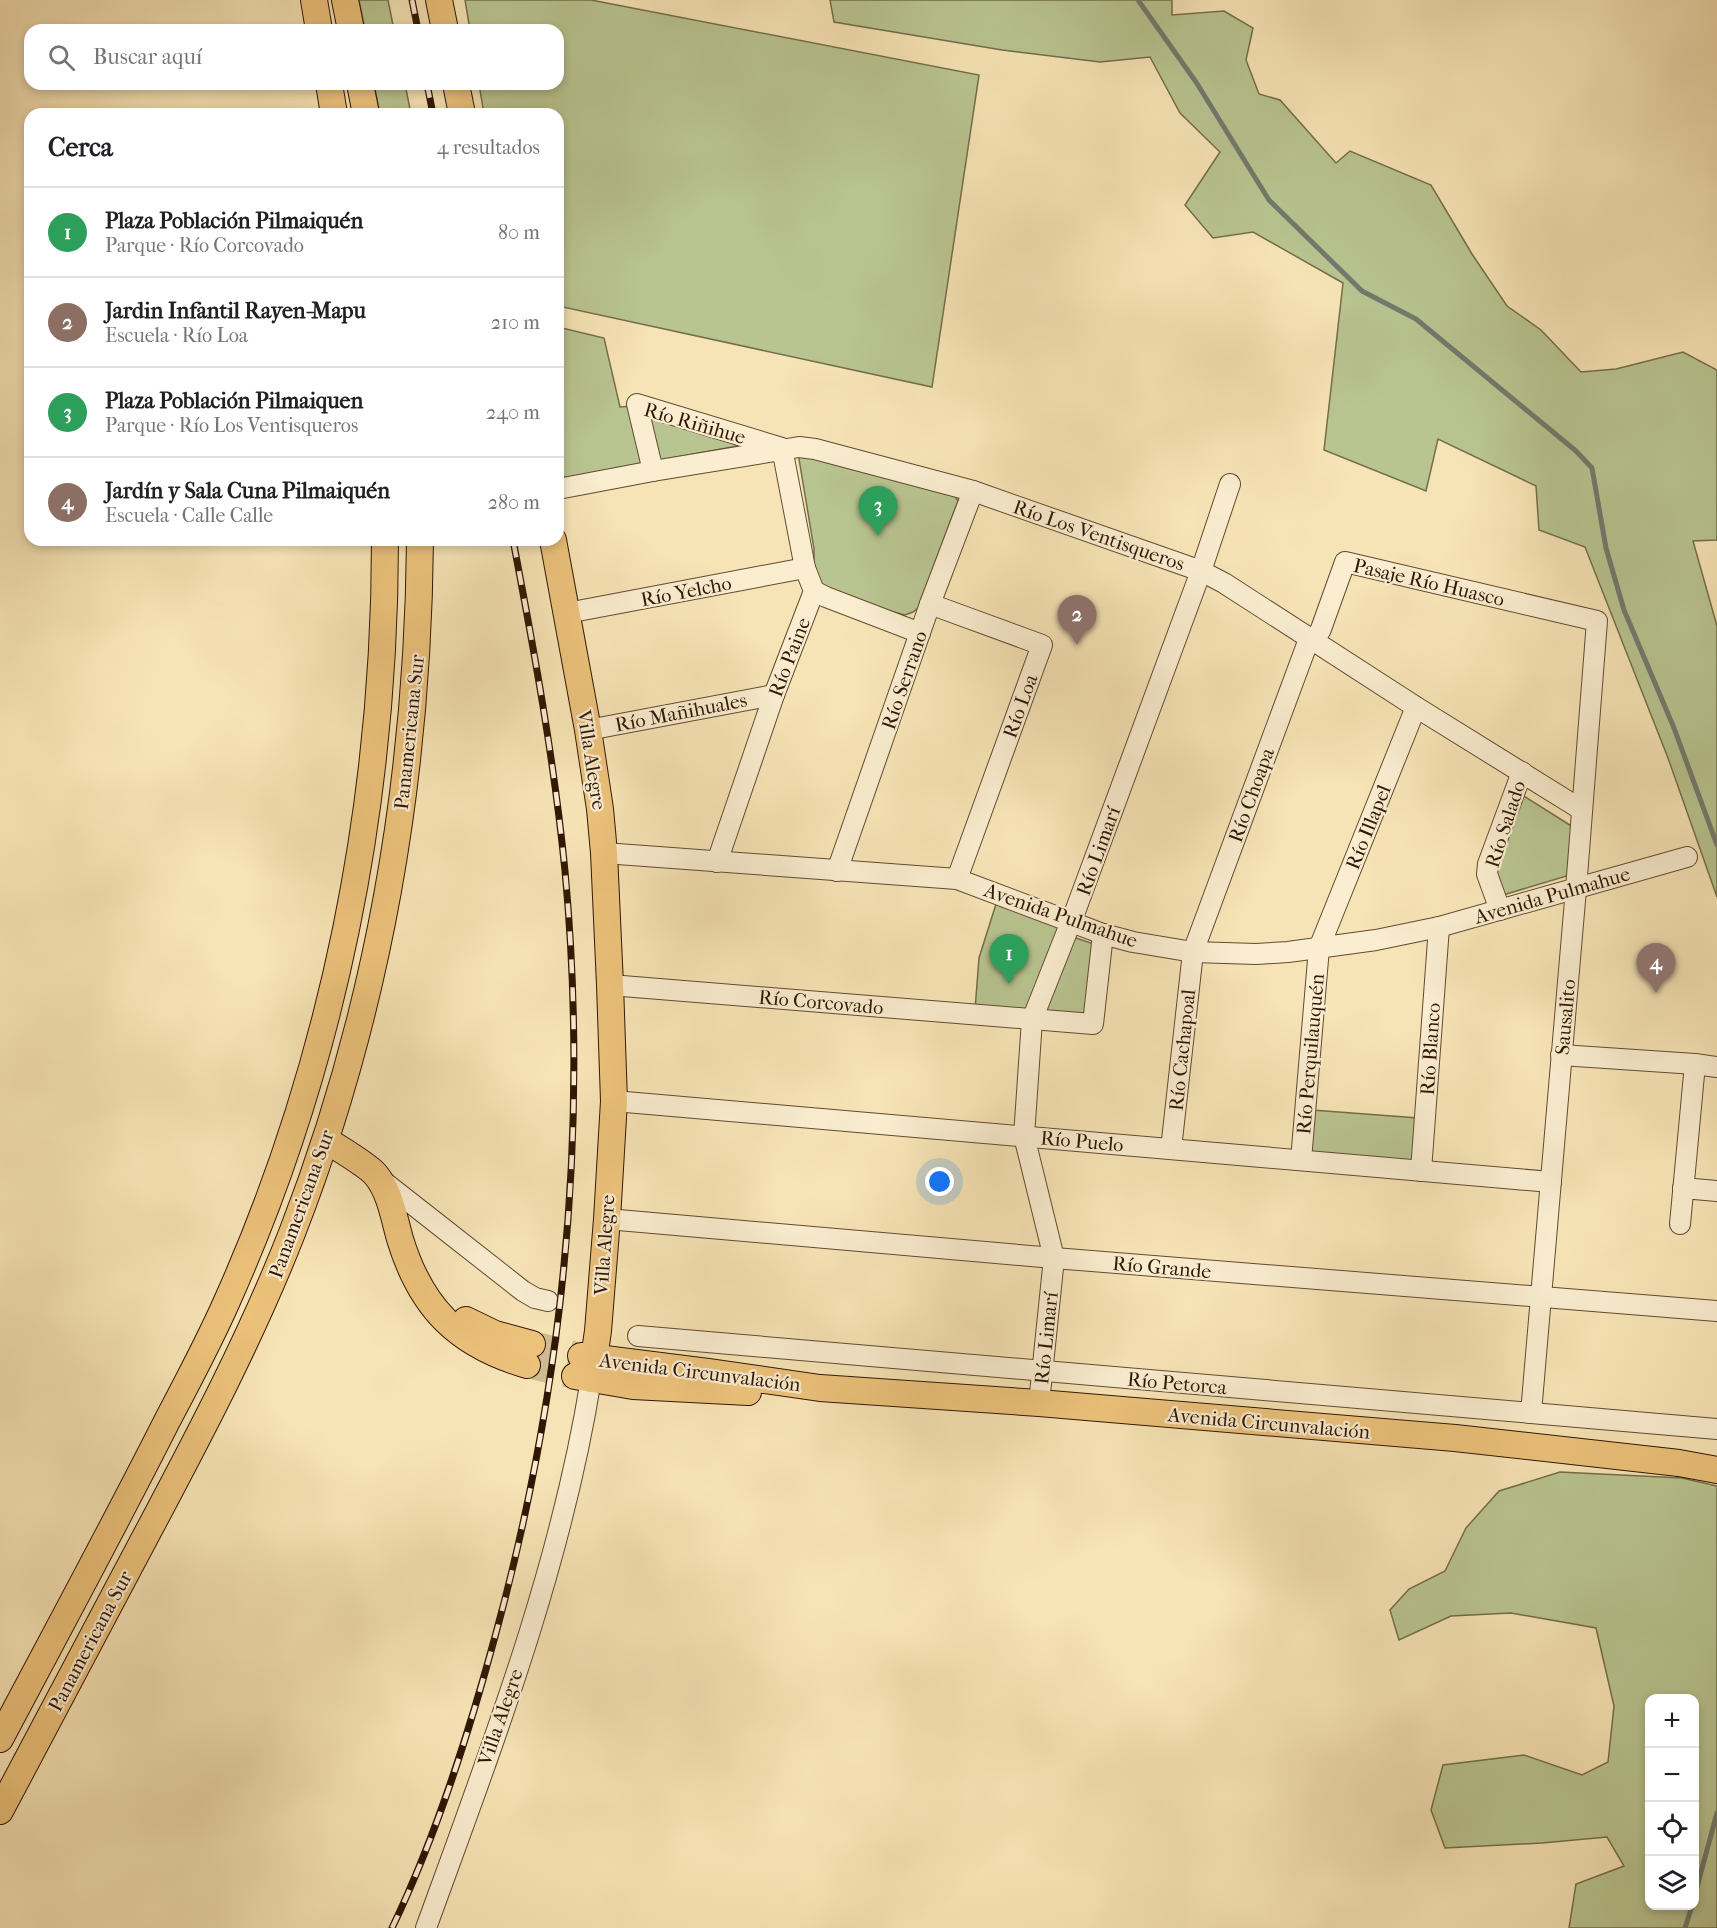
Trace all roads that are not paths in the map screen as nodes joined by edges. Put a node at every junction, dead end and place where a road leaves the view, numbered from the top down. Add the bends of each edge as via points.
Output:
1 (314, 0) edge
2 (345, 0) edge
3 (439, 0) edge
4 (318, 24) edge
5 (350, 24) edge
6 (444, 24) edge
7 (330, 90) edge
8 (361, 90) edge
9 (457, 90) edge
10 (333, 108) edge
11 (365, 108) edge
12 (461, 108) edge
13 (782, 448) junction
14 (653, 471) junction
15 (1230, 484) dead end
16 (564, 488) edge
17 (973, 491) junction
18 (385, 546) edge
19 (420, 546) edge
20 (554, 546) edge
21 (805, 568) junction
22 (1201, 571) junction
23 (814, 591) junction
24 (930, 604) junction
25 (567, 613) junction
26 (1597, 621) joint
27 (920, 633) junction
28 (1312, 641) junction
29 (774, 695) junction
30 (1416, 707) junction
31 (588, 730) junction
32 (1522, 772) junction
33 (1582, 810) junction
34 (604, 853) junction
35 (1687, 857) dead end
36 (717, 862) junction
37 (837, 871) junction
38 (957, 879) junction
39 (1576, 889) junction
40 (1500, 910) junction
41 (1071, 922) junction
42 (1439, 927) junction
43 (1104, 934) junction
44 (1319, 948) junction
45 (1193, 952) junction
46 (610, 985) junction
47 (1032, 1020) junction
48 (1561, 1055) junction
49 (1695, 1064) junction
50 (1717, 1067) edge
51 (614, 1101) junction
52 (1024, 1136) junction
53 (326, 1140) junction
54 (1171, 1149) junction
55 (1301, 1160) junction
56 (1421, 1171) junction
57 (375, 1174) junction
58 (1551, 1182) junction
59 (1683, 1188) junction
60 (1717, 1191) edge
61 (607, 1219) junction
62 (1680, 1224) dead end
63 (1054, 1258) junction
64 (1542, 1298) junction
65 (548, 1301) dead end
66 (1717, 1311) edge
67 (638, 1336) dead end
68 (530, 1354) tunnel mouth
69 (585, 1367) junction
70 (1042, 1371) junction
71 (1039, 1403) junction
72 (1530, 1413) junction
73 (1717, 1429) edge
74 (160, 1437) junction
75 (190, 1452) junction
76 (1717, 1470) edge
77 (0, 1739) edge
78 (0, 1811) edge
79 (426, 1928) edge

1 - 4 main road
2 - 5 main road
3 - 6 main road
7 - 10 main road
8 - 11 main road
9 - 12 main road
13 - 14 street, Río Los Ventisqueros
13 - 14 street, Río Riñihue via 637,404
13 - 17 street, Río Los Ventisqueros via 814,448
13 - 21 street, Río Paine
14 - 16 street, Río Los Ventisqueros
15 - 22 street, Río Limarí
17 - 22 street, Río Los Ventisqueros
17 - 24 street, Río Serrano
18 - 74 main road, Panamericana Sur via 382,645 370,791 336,978 296,1120 247,1253 223,1311
19 - 53 main road, Panamericana Sur via 412,717 394,860 364,1009
20 - 25 main road, Villa Alegre
21 - 23 street, Río Paine
21 - 25 street, Río Yelcho
22 - 28 street, Río Los Ventisqueros
22 - 41 street, Río Limarí
23 - 27 street
23 - 29 street, Río Paine
24 - 27 street, Río Serrano
24 - 38 street, Río Loa via 1042,645
25 - 31 main road, Villa Alegre
26 - 28 street, Pasaje Río Huasco via 1345,562 1321,629
26 - 33 street, Sausalito
27 - 37 street, Río Serrano
28 - 30 street, Río Los Ventisqueros
28 - 45 street, Río Choapa
29 - 31 street, Río Mañihuales
29 - 36 street, Río Paine
30 - 32 street, Río Los Ventisqueros
30 - 44 street, Río Illapel
31 - 34 main road, Villa Alegre
32 - 33 street, Río Los Ventisqueros
32 - 40 street, Río Salado via 1488,864 1487,874
33 - 39 street, Sausalito
34 - 36 street, Avenida Pulmahue
34 - 46 main road, Villa Alegre
35 - 39 street, Avenida Pulmahue
36 - 37 street, Avenida Pulmahue
37 - 38 street, Avenida Pulmahue
38 - 41 street, Avenida Pulmahue
39 - 40 street, Avenida Pulmahue
39 - 48 street, Sausalito
40 - 42 street, Avenida Pulmahue
41 - 43 street, Avenida Pulmahue
41 - 47 street, Río Limarí
42 - 44 street, Avenida Pulmahue
42 - 56 street, Río Blanco
43 - 45 street, Avenida Pulmahue
43 - 47 street, Río Corcovado via 1093,1024
44 - 45 street, Avenida Pulmahue via 1256,954
44 - 55 street, Río Perquilauquén
45 - 54 street, Río Cachapoal
46 - 47 street, Río Corcovado
46 - 51 main road, Villa Alegre
47 - 52 street, Río Limarí
48 - 49 street
48 - 58 street, Sausalito
49 - 50 street
49 - 59 street
51 - 52 street, Río Puelo
51 - 61 main road, Villa Alegre
52 - 54 street, Río Puelo
52 - 63 street, Río Limarí
53 - 57 main road
53 - 75 main road, Panamericana Sur via 270,1287
54 - 55 street, Río Puelo
55 - 56 street, Río Puelo
56 - 58 street, Río Puelo
57 - 65 street via 523,1291
57 - 68 main road via 388,1198 405,1256 433,1294 460,1317
58 - 64 street, Sausalito
59 - 60 street
59 - 62 street
61 - 63 street, Río Grande
61 - 69 main road, Villa Alegre via 598,1331
63 - 64 street, Río Grande
63 - 70 street, Río Limarí
64 - 66 street, Río Grande
64 - 72 street, Sausalito
67 - 70 street, Río Petorca
69 - 71 main road, Avenida Circunvalación via 708,1372 820,1388
69 - 79 street, Villa Alegre via 563,1518 524,1649
70 - 71 street, Río Limarí
70 - 72 street, Río Petorca
71 - 76 main road, Avenida Circunvalación via 1455,1438
72 - 73 street, Río Petorca
74 - 75 main road
74 - 77 main road, Panamericana Sur
75 - 78 main road, Panamericana Sur

